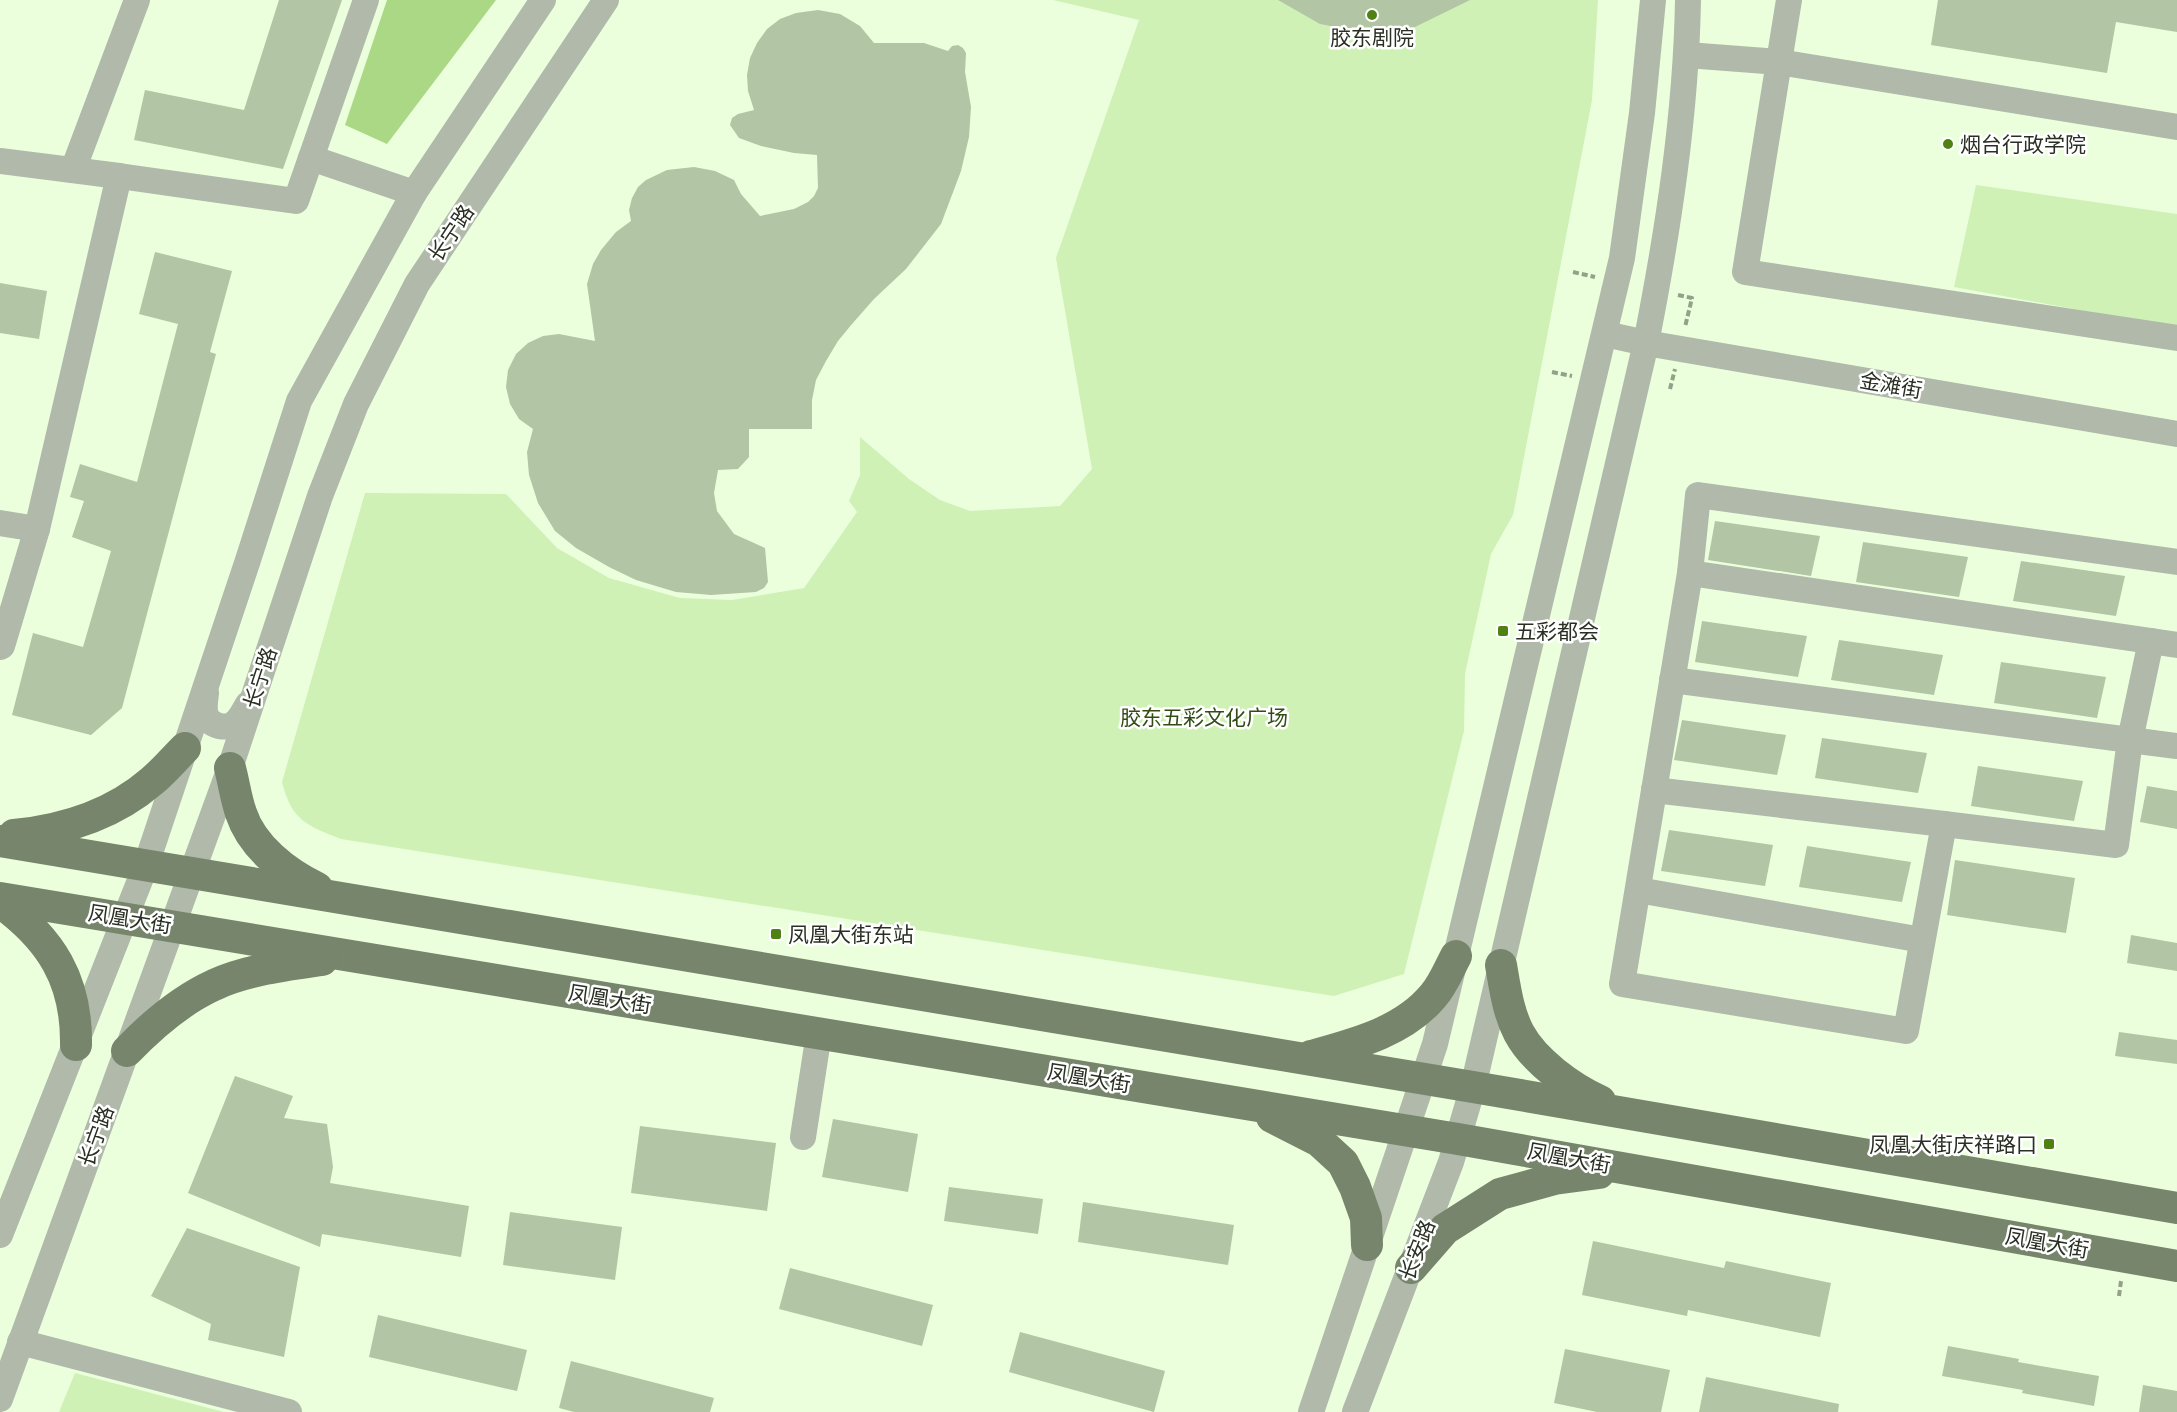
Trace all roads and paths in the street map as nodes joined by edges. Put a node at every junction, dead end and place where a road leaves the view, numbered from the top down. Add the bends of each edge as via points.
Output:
1 (137, 0) edge
2 (366, 0) edge
3 (543, 0) edge
4 (606, 0) edge
5 (1653, 0) edge
6 (1688, 0) edge
7 (1789, 0) edge
8 (1687, 55) junction
9 (1779, 62) junction
10 (2177, 127) edge
11 (311, 158) junction
12 (0, 160) edge
13 (74, 170) junction
14 (119, 176) junction
15 (414, 193) junction
16 (1605, 334) junction
17 (2177, 338) edge
18 (1646, 343) junction
19 (2177, 434) edge
20 (0, 523) edge
21 (37, 529) junction
22 (2177, 562) edge
23 (1690, 573) junction
24 (2151, 641) junction
25 (2177, 645) edge
26 (0, 647) edge
27 (1672, 680) junction
28 (208, 681) junction
29 (255, 692) junction
30 (2130, 740) junction
31 (2177, 747) edge
32 (185, 748) junction
33 (230, 768) junction
34 (1654, 790) junction
35 (1944, 824) junction
36 (0, 836) edge
37 (0, 841) edge
38 (146, 865) junction
39 (192, 873) junction
40 (1638, 890) junction
41 (336, 897) junction
42 (0, 900) edge
43 (127, 919) junction
44 (172, 926) junction
45 (1923, 940) junction
46 (352, 956) junction
47 (1456, 956) junction
48 (1501, 965) junction
49 (819, 1033) junction
50 (76, 1045) junction
51 (127, 1051) junction
52 (1302, 1058) junction
53 (1423, 1079) junction
54 (1473, 1087) junction
55 (1247, 1104) junction
56 (1628, 1113) junction
57 (1406, 1130) junction
58 (803, 1137) dead end
59 (1458, 1139) junction
60 (1631, 1170) junction
61 (2177, 1208) edge
62 (0, 1235) edge
63 (1367, 1245) junction
64 (2177, 1266) edge
65 (1411, 1268) junction
66 (20, 1342) junction
67 (0, 1399) edge
68 (289, 1412) edge
69 (1311, 1412) edge
70 (1355, 1412) edge

1 - 13 street
2 - 11 street
3 - 15 street
4 - 29 street, 长宁路 via 417,284 356,404 320,496
5 - 16 street via 1623,247
6 - 8 street, 长安路
7 - 9 street
8 - 9 street
8 - 18 street, 长安路 via 1662,265
9 - 10 street
9 - 17 street via 1745,272
11 - 14 street via 296,201
11 - 15 street
12 - 13 street
13 - 14 street
14 - 21 street
15 - 28 street via 299,401
16 - 18 street, 金滩街
16 - 47 street
18 - 19 street, 金滩街
18 - 48 street, 长安路
20 - 21 street
21 - 26 street
22 - 23 street via 1698,495
23 - 24 street
23 - 27 street
24 - 25 street
24 - 30 street
27 - 30 street
27 - 34 street
28 - 29 street via 204,709 206,717 218,726 236,722
28 - 32 street
29 - 33 street, 长宁路
30 - 31 street
30 - 35 street via 2116,845
32 - 36 main road via 152,782 113,807 74,825
32 - 38 street
33 - 39 street, 长宁路
33 - 41 main road via 242,816 255,839 273,860 298,879
34 - 35 street
34 - 40 street
35 - 45 street
37 - 38 main road
38 - 39 main road
38 - 43 street
39 - 41 main road
39 - 44 street, 长宁路
40 - 45 street
40 - 45 street via 1622,984 1906,1030
41 - 52 main road
42 - 43 main road, 凤凰大街
42 - 50 main road via 42,938 58,962 70,991
43 - 44 main road, 凤凰大街
43 - 50 street
44 - 46 main road, 凤凰大街
44 - 51 street, 长宁路
46 - 49 main road, 凤凰大街
46 - 51 main road via 286,965 215,984 152,1026
47 - 52 main road via 1435,994 1416,1013 1390,1029 1348,1046
47 - 53 street
48 - 54 street, 长安路
48 - 56 main road via 1507,1000 1519,1033 1549,1070 1586,1095
49 - 55 main road, 凤凰大街
49 - 58 street
50 - 62 street
51 - 66 street, 长宁路
52 - 53 main road
53 - 54 main road
53 - 57 street
54 - 56 main road
54 - 59 street, 长安路
55 - 57 main road, 凤凰大街
55 - 63 main road via 1319,1141 1343,1163 1366,1218
56 - 61 main road
57 - 59 main road, 凤凰大街
57 - 63 street
59 - 60 main road, 凤凰大街
59 - 65 street, 长安路
60 - 64 main road, 凤凰大街
60 - 65 main road via 1554,1179 1500,1194 1445,1229
63 - 69 street
65 - 70 street, 长安路
66 - 67 street, 长宁路
66 - 68 street

